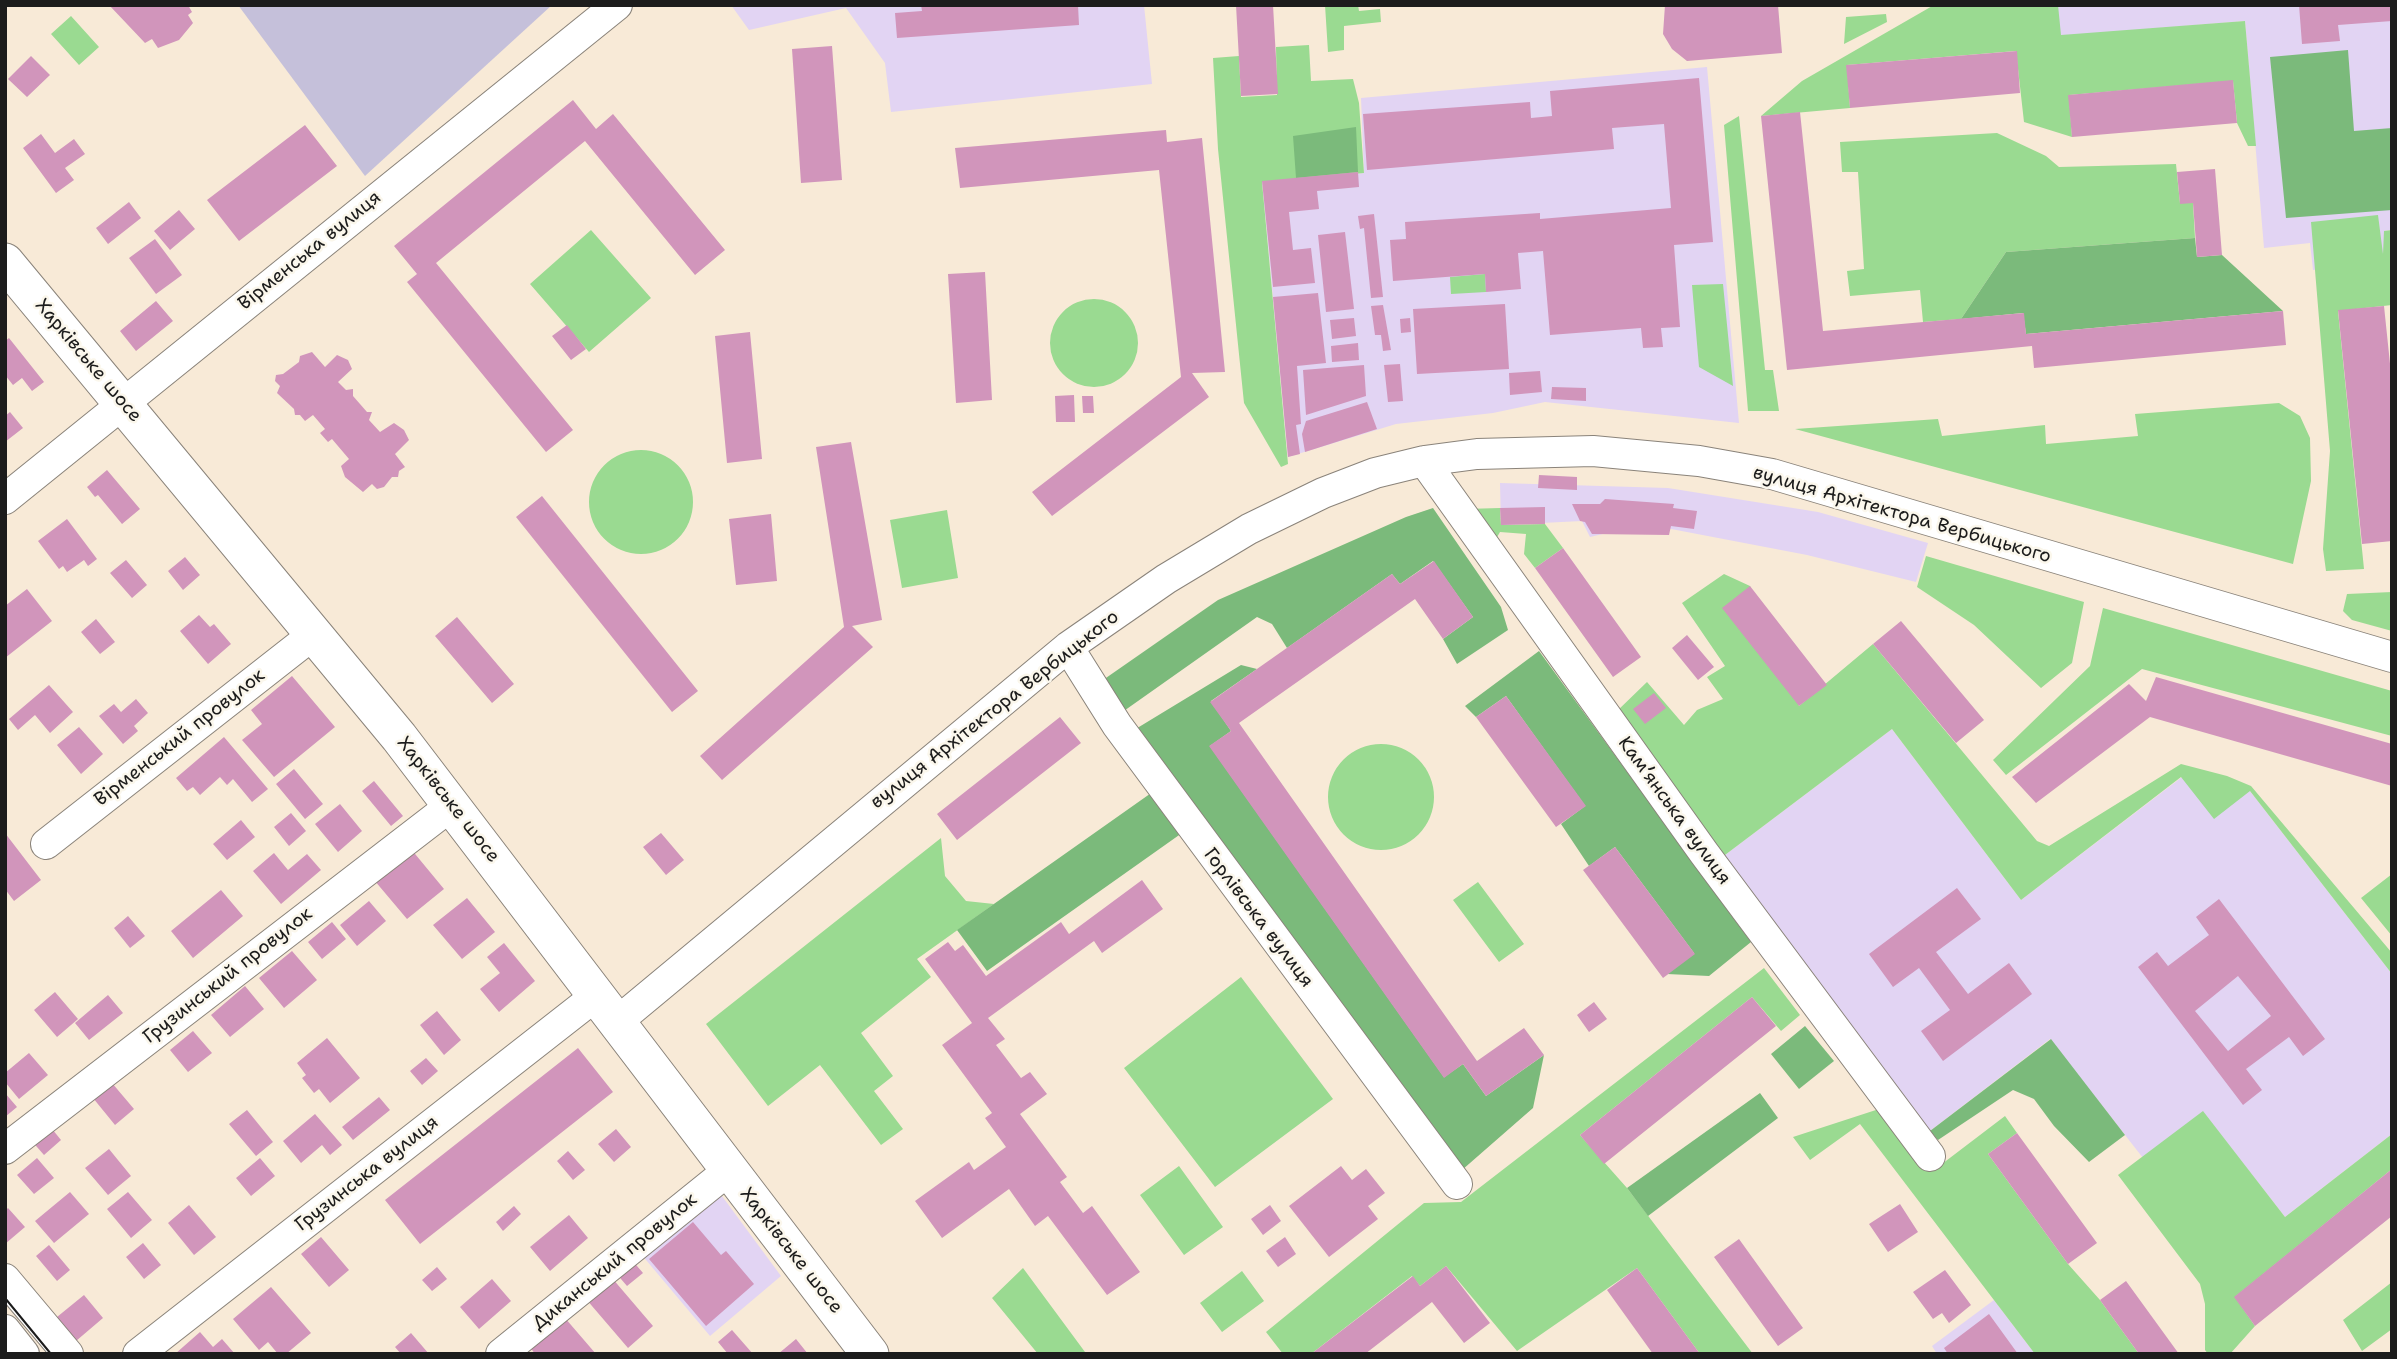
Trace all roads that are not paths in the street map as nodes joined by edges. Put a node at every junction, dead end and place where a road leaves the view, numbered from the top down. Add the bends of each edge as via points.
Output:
1 (610, 7) edge
2 (5, 262) edge
3 (124, 404) junction
4 (1424, 461) junction
5 (5, 499) edge
6 (314, 634) junction
7 (1068, 647) junction
8 (2392, 657) edge
9 (452, 805) junction
10 (46, 844) dead end
11 (607, 1008) junction
12 (5, 1149) edge
13 (1930, 1156) dead end
14 (729, 1170) junction
15 (1457, 1184) dead end
16 (5, 1279) edge
17 (5, 1330) edge
18 (24, 1354) edge
19 (68, 1354) edge
20 (138, 1354) edge
21 (501, 1354) edge
22 (870, 1354) edge

1 - 3 street, Вірменська вулиця
2 - 3 main road, Харківське шосе
3 - 5 street, Вірменська вулиця
3 - 6 main road, Харківське шосе
4 - 7 street, вулиця Архітектора Вербицького via 1323,492 1250,529 1166,579
4 - 8 street, вулиця Архітектора Вербицького via 1477,454 1593,451 1699,461 1772,474
4 - 13 street, Камʼянська вулиця via 1704,853
6 - 9 main road, Харківське шосе
6 - 10 street, Вірменський провулок
7 - 11 street, вулиця Архітектора Вербицького
7 - 15 street, Горлівська вулиця via 1139,756
9 - 11 main road, Харківське шосе
9 - 12 street, Грузинський провулок
11 - 14 main road, Харківське шосе
11 - 20 street, Грузинська вулиця
14 - 21 street, Диканський провулок
14 - 22 main road, Харківське шосе
16 - 19 street
17 - 18 street

